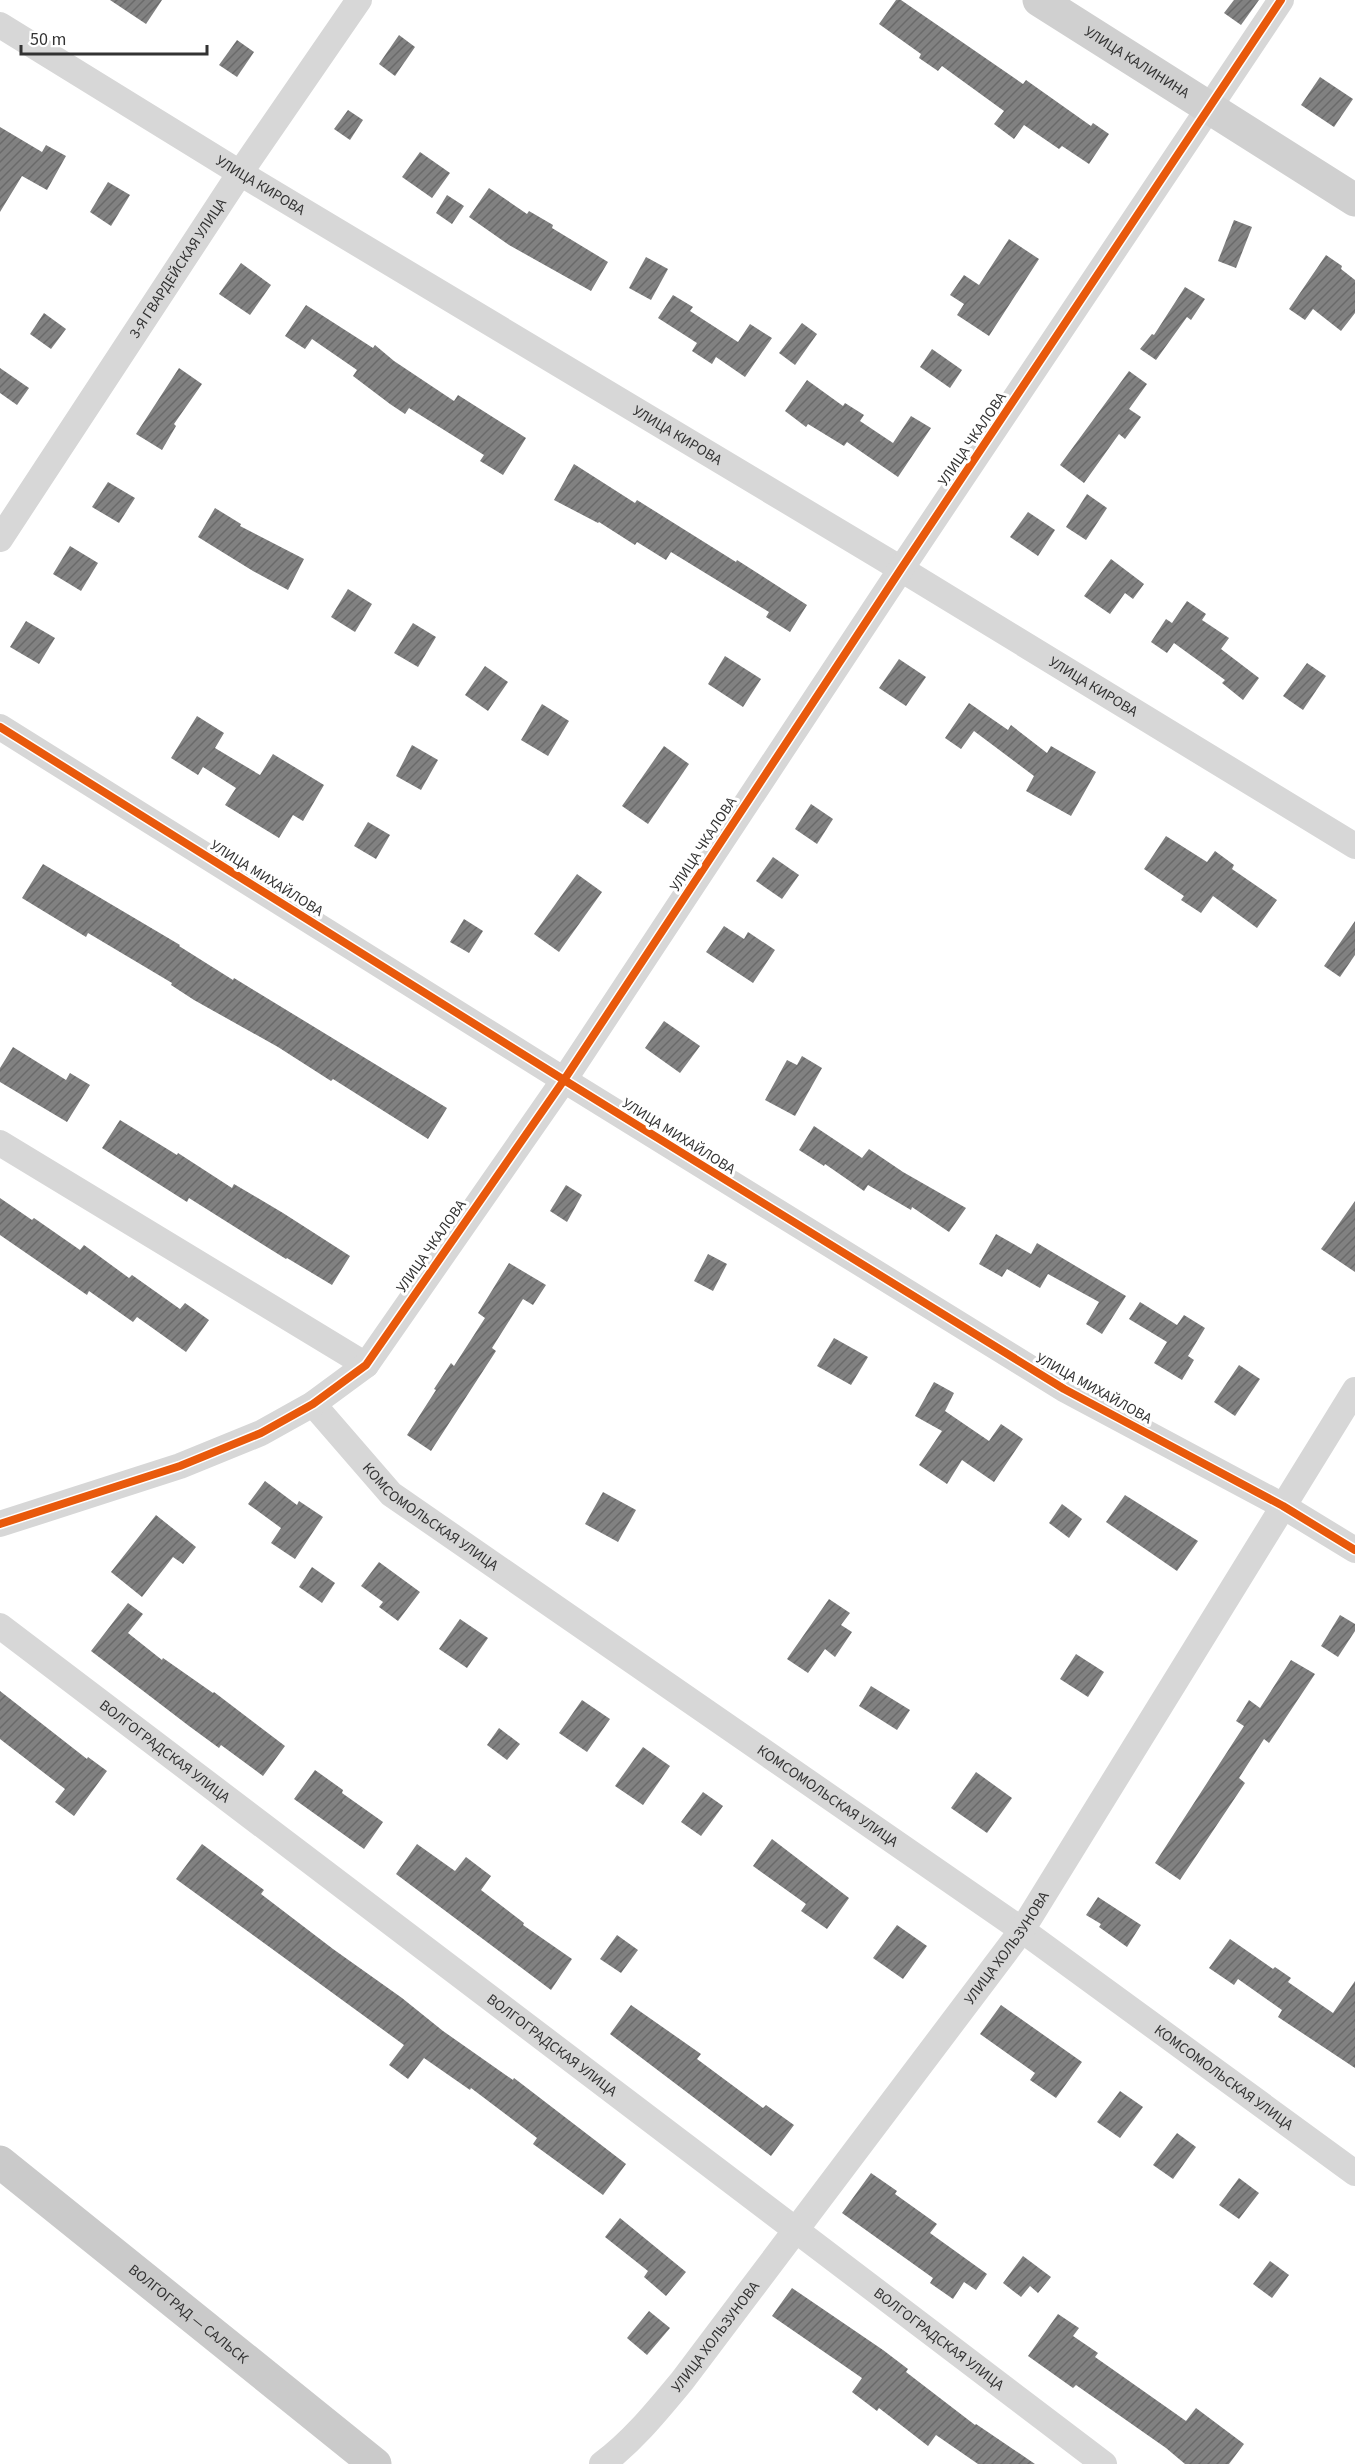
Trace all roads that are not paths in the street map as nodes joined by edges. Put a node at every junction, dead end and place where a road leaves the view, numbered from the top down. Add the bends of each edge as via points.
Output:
1 (359, 0) edge
2 (1039, 0) edge
3 (1281, 0) edge
4 (0, 25) edge
5 (1209, 109) junction
6 (240, 173) junction
7 (1355, 200) edge
8 (0, 539) edge
9 (900, 569) junction
10 (0, 727) edge
11 (1355, 846) edge
12 (564, 1080) junction
13 (0, 1143) edge
14 (366, 1365) junction
15 (1355, 1390) edge
16 (313, 1404) junction
17 (1283, 1506) junction
18 (0, 1524) edge
19 (1355, 1550) edge
20 (0, 1626) edge
21 (1022, 1930) junction
22 (0, 2162) edge
23 (1355, 2173) edge
24 (796, 2229) junction
25 (375, 2464) edge
26 (602, 2464) edge
27 (1104, 2464) edge

1 - 6 street, 3-Я ГВАРДЕЙСКАЯ УЛИЦА
2 - 5 street, УЛИЦА КАЛИНИНА
3 - 5 street, УЛИЦА ЧКАЛОВА
4 - 6 street, УЛИЦА КИРОВА
5 - 7 street, УЛИЦА КАЛИНИНА
5 - 9 street, УЛИЦА ЧКАЛОВА
6 - 8 street, 3-Я ГВАРДЕЙСКАЯ УЛИЦА
6 - 9 street, УЛИЦА КИРОВА
9 - 11 street, УЛИЦА КИРОВА
9 - 12 street, УЛИЦА ЧКАЛОВА
10 - 12 street, УЛИЦА МИХАЙЛОВА
12 - 14 street, УЛИЦА ЧКАЛОВА
12 - 17 street, УЛИЦА МИХАЙЛОВА via 1064,1389
13 - 14 street
14 - 16 street, УЛИЦА ЧКАЛОВА
15 - 17 street, УЛИЦА ХОЛЬЗУНОВА
16 - 18 street, УЛИЦА ЧКАЛОВА via 261,1433 180,1466
16 - 21 street, КОМСОМОЛЬСКАЯ УЛИЦА via 391,1494
17 - 19 street, УЛИЦА МИХАЙЛОВА
17 - 21 street, УЛИЦА ХОЛЬЗУНОВА
20 - 24 street, ВОЛГОГРАДСКАЯ УЛИЦА
21 - 23 street, КОМСОМОЛЬСКАЯ УЛИЦА
21 - 24 street, УЛИЦА ХОЛЬЗУНОВА
22 - 25 main road, ВОЛГОГРАД — САЛЬСК
24 - 26 street, УЛИЦА ХОЛЬЗУНОВА via 649,2422
24 - 27 street, ВОЛГОГРАДСКАЯ УЛИЦА

